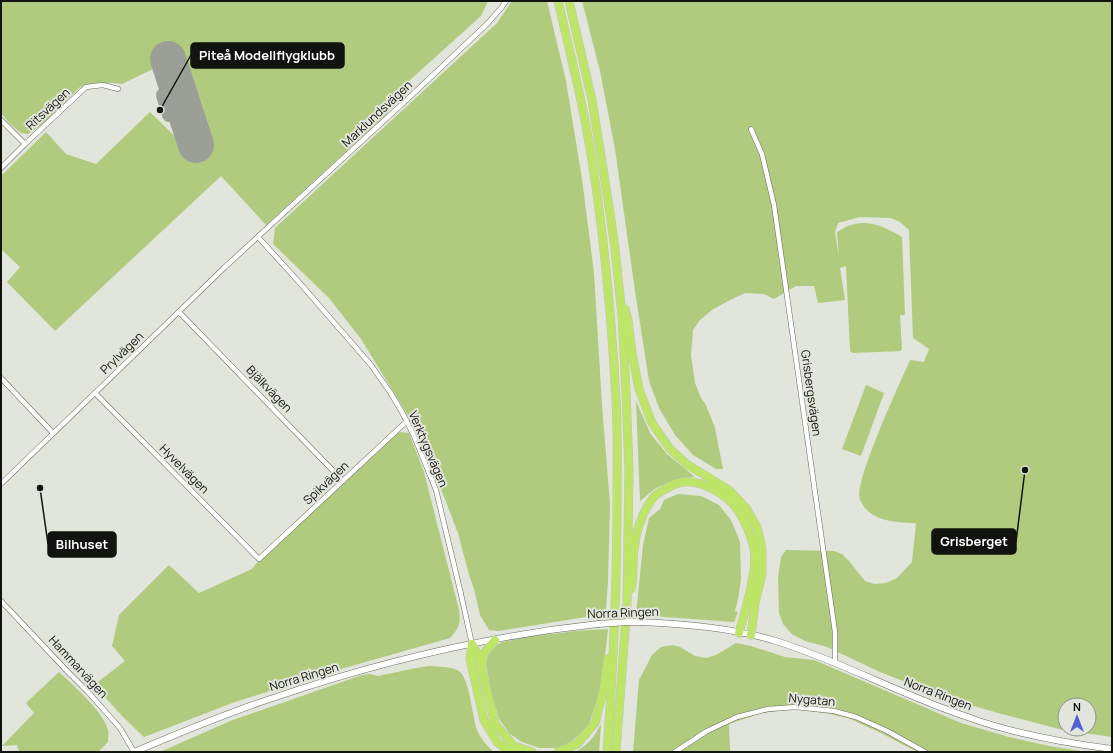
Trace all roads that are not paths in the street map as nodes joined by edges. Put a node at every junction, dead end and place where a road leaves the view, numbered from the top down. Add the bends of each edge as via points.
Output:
1 (506, 1) edge
2 (558, 1) edge
3 (569, 1) edge
4 (118, 89) dead end
5 (1, 120) edge
6 (751, 129) dead end
7 (25, 144) junction
8 (1, 168) edge
9 (258, 237) junction
10 (619, 285) junction
11 (179, 312) junction
12 (1, 378) edge
13 (95, 393) junction
14 (407, 421) junction
15 (54, 433) junction
16 (343, 481) junction
17 (1, 484) edge
18 (259, 559) joint
19 (1, 601) edge
20 (627, 604) junction
21 (739, 633) junction
22 (751, 635) junction
23 (614, 639) junction
24 (495, 640) junction
25 (472, 644) junction
26 (835, 663) junction
27 (481, 666) junction
28 (915, 746) junction
29 (1112, 749) edge
30 (678, 751) edge
31 (134, 752) edge
32 (510, 752) edge
33 (532, 752) edge
34 (558, 752) edge
35 (607, 752) edge
36 (616, 752) edge
37 (912, 752) edge
38 (925, 752) edge

1 - 9 street, Marklundsvägen via 459,51
2 - 23 highway via 588,139 604,251 612,333 617,473
3 - 10 highway via 592,100
4 - 7 street, Ritsvägen via 103,85 86,87
5 - 7 street
6 - 26 street, Grisbergsvägen via 762,154 774,205 835,632
7 - 8 street, Ritsvägen
9 - 11 street, Prylvägen
9 - 14 street, Verktygsvägen via 371,365
10 - 20 highway via 628,454
10 - 22 highway via 628,320 639,389 652,423 670,449 688,465 729,490 746,508 757,527 762,548 762,574
11 - 13 street, Prylvägen
11 - 16 street, Bjälkvägen
12 - 15 street
13 - 15 street, Prylvägen
13 - 18 street, Hyvelvägen
14 - 16 street, Spikvägen
14 - 25 street, Verktygsvägen via 436,490
15 - 17 street, Prylvägen
16 - 18 street, Spikvägen
19 - 31 street, Hammarvägen via 120,728
20 - 21 highway via 633,582 634,550 642,517 655,495 683,482 695,482 714,490 734,505 752,539 754,571
20 - 36 highway
21 - 22 main road, Norra Ringen
21 - 24 main road, Norra Ringen, bridge via 673,623 628,622 598,624
22 - 26 main road, Norra Ringen via 806,651
23 - 34 highway via 595,723 577,744
23 - 35 highway
24 - 25 main road, Norra Ringen
24 - 27 highway via 484,654
25 - 27 highway
25 - 31 main road, Norra Ringen via 322,681 195,726
25 - 32 highway via 470,659 484,720 497,742
26 - 29 main road, Norra Ringen via 977,721 1029,735
27 - 33 highway via 495,724 514,746
28 - 30 street, Nygatan via 856,716 796,706 768,709 737,717 707,731
28 - 37 street
28 - 38 street, Nygatan

